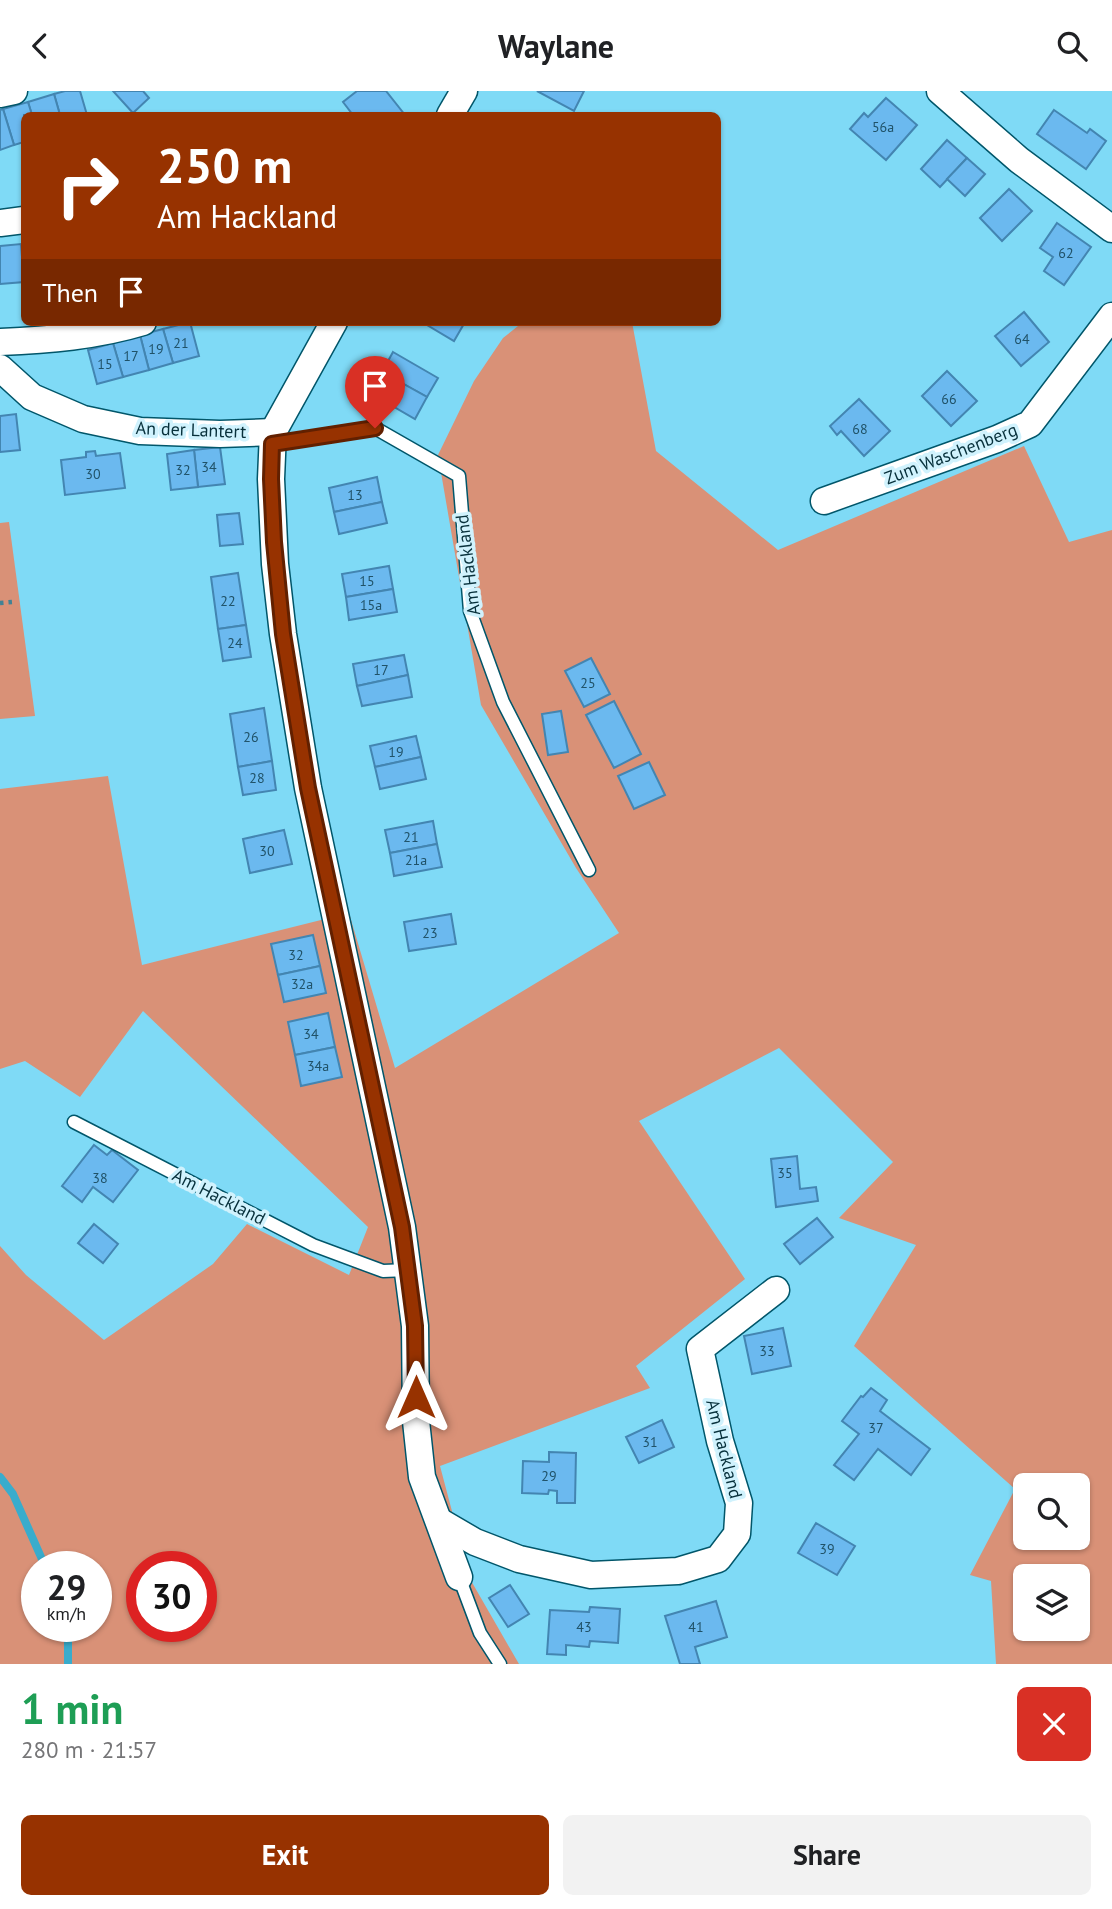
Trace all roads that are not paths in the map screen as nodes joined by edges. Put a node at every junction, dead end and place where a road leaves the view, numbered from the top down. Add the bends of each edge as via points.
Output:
1 (14, 91) edge
2 (464, 91) edge
3 (940, 91) edge
4 (0, 94) edge
5 (452, 112) edge
6 (21, 220) edge
7 (0, 223) edge
8 (1112, 229) edge
9 (1112, 316) edge
10 (130, 326) edge
11 (332, 326) edge
12 (0, 342) edge
13 (0, 368) edge
14 (273, 438) junction
15 (824, 501) dead end
16 (589, 870) dead end
17 (74, 1122) dead end
18 (409, 1270) junction
19 (776, 1290) dead end
20 (439, 1521) junction
21 (459, 1577) joint
22 (500, 1664) edge

1 - 4 street
2 - 5 street
3 - 8 street via 1018,160
6 - 7 street
9 - 15 street, Zum Waschenberg via 1030,424
10 - 12 street via 55,339
11 - 14 street
13 - 14 street, An der Lantert via 32,397 83,419 140,431
14 - 16 lane, Am Hackland via 375,428 459,476 470,611 502,702
14 - 18 street via 275,563 308,788
17 - 18 lane, Am Hackland via 313,1245 383,1271
18 - 20 street via 422,1477
19 - 20 street, Am Hackland via 700,1349 739,1503 737,1534 718,1559 678,1571 591,1575 519,1559 475,1542
20 - 21 street
21 - 22 lane via 481,1633

